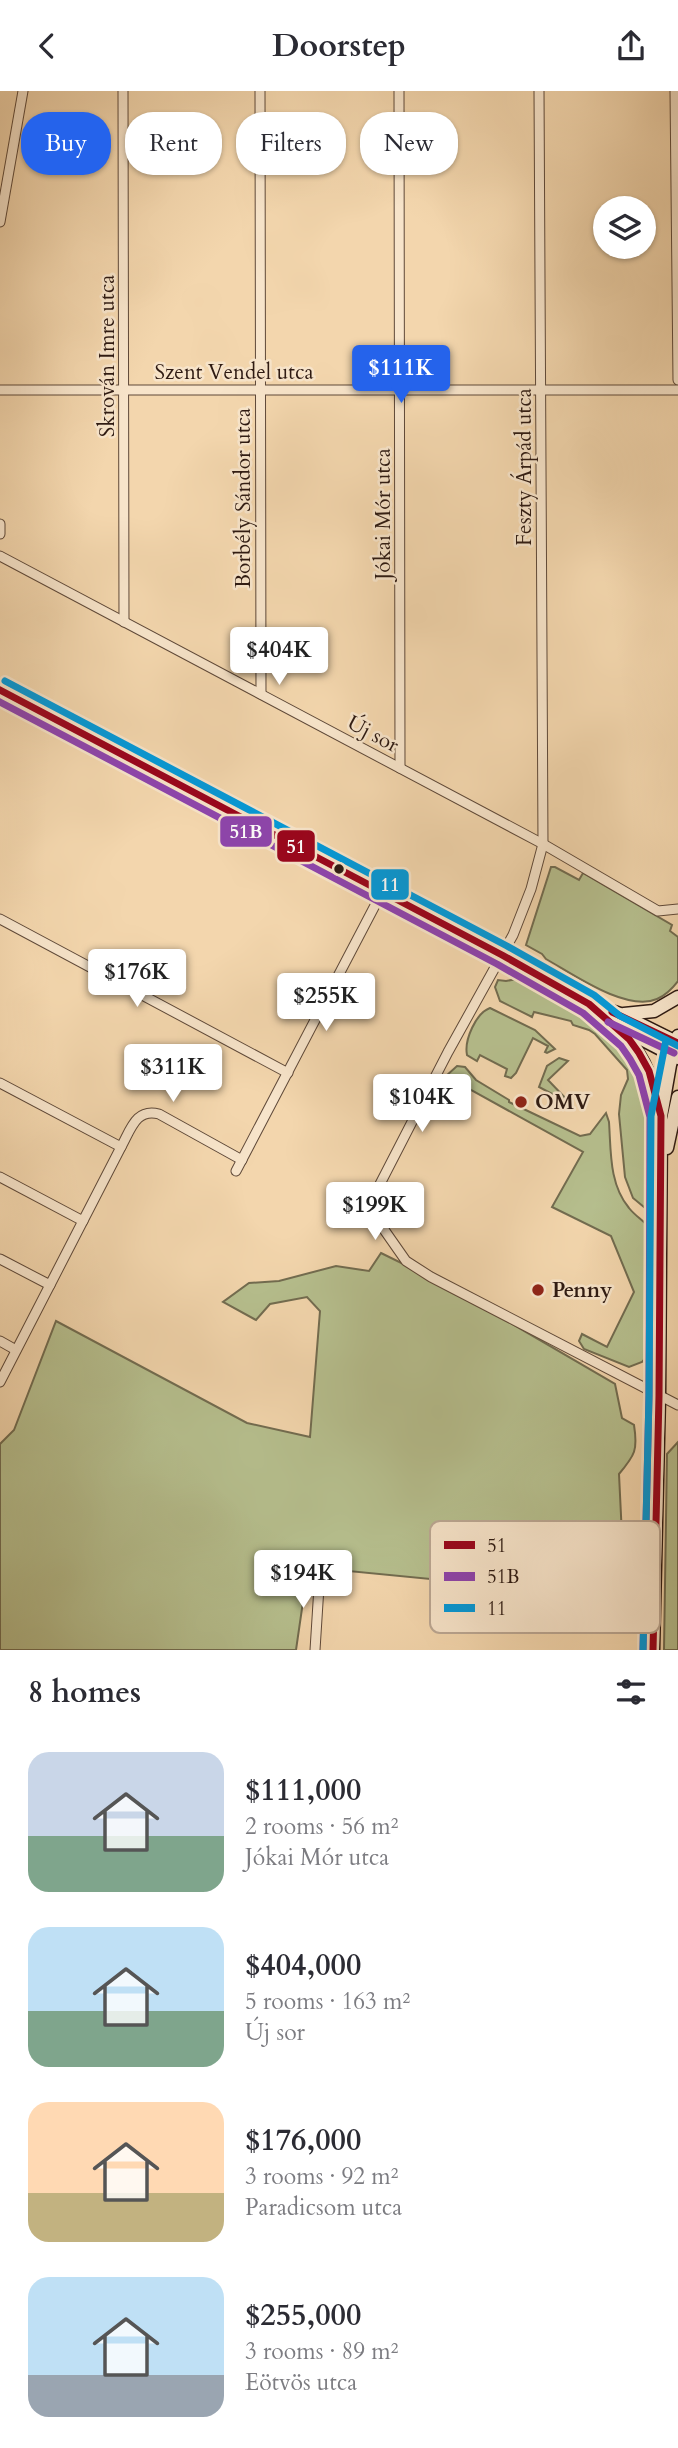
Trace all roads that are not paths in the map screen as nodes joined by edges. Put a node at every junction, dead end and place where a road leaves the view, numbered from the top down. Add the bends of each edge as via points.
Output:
1 (23, 91) edge
2 (123, 91) edge
3 (260, 91) edge
4 (399, 91) edge
5 (538, 91) edge
6 (675, 91) edge
7 (0, 222) edge
8 (678, 380) edge
9 (0, 390) edge
10 (125, 390) junction
11 (261, 390) junction
12 (400, 390) junction
13 (541, 390) junction
14 (678, 390) edge
15 (0, 524) edge
16 (0, 534) edge
17 (0, 556) edge
18 (124, 622) junction
19 (0, 690) edge
20 (261, 694) junction
21 (400, 768) junction
22 (543, 844) junction
23 (382, 892) junction
24 (678, 909) edge
25 (0, 919) edge
26 (502, 955) junction
27 (678, 997) edge
28 (617, 1020) junction
29 (677, 1040) edge
30 (675, 1057) edge
31 (288, 1073) junction
32 (0, 1083) edge
33 (678, 1097) edge
34 (671, 1113) edge
35 (121, 1147) junction
36 (242, 1160) junction
37 (236, 1171) dead end
38 (0, 1177) edge
39 (83, 1221) junction
40 (0, 1259) edge
41 (50, 1285) junction
42 (0, 1341) edge
43 (16, 1350) junction
44 (0, 1382) edge
45 (659, 1396) junction
46 (678, 1405) edge
47 (656, 1521) edge
48 (320, 1571) dead end
49 (315, 1650) edge

1 - 7 street
2 - 10 street, Skrován Imre utca
3 - 11 street, Borbély Sándor utca
4 - 12 street, Jókai Mór utca
5 - 13 street, Feszty Árpád utca
6 - 8 street
9 - 10 street, Szent Vendel utca
10 - 11 street, Szent Vendel utca
10 - 18 street, Skrován Imre utca
11 - 12 street, Szent Vendel utca
11 - 20 street, Borbély Sándor utca
12 - 13 street, Szent Vendel utca
12 - 21 street, Jókai Mór utca
13 - 14 street, Szent Vendel utca
13 - 22 street, Feszty Árpád utca
15 - 16 street
17 - 18 street, Új sor
18 - 20 street, Új sor
19 - 23 street
20 - 21 street, Új sor
21 - 22 street, Új sor
22 - 24 street, Új sor via 657,911
22 - 26 street, Feszty Árpád utca via 522,916
23 - 26 street
23 - 31 street
25 - 31 street
26 - 28 street
26 - 45 street, Feszty Árpád utca via 435,1076 372,1205 406,1261 430,1277
27 - 28 street via 654,1011
28 - 29 street
28 - 30 street
28 - 34 street
29 - 30 street
30 - 34 street
31 - 36 street
32 - 35 street
33 - 34 street
34 - 45 street via 662,1172
35 - 36 street via 136,1121 149,1111
35 - 39 street
36 - 37 street
38 - 39 street
39 - 41 street
40 - 41 street
41 - 43 street
42 - 43 street
43 - 44 street
45 - 46 street
45 - 47 street
48 - 49 street

